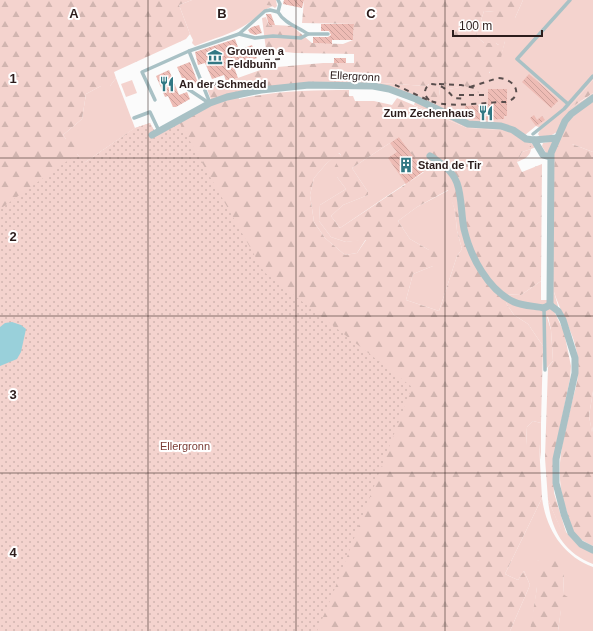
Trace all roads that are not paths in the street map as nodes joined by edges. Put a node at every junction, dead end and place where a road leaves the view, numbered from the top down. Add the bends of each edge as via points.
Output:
1 (278, 0) edge
2 (570, 0) edge
3 (278, 12) junction
4 (239, 34) junction
5 (308, 34) junction
6 (328, 34) dead end
7 (189, 51) junction
8 (593, 76) edge
9 (188, 89) dead end
10 (593, 98) edge
11 (155, 100) dead end
12 (210, 103) junction
13 (568, 104) junction
14 (134, 118) dead end
15 (159, 130) junction
16 (152, 135) dead end
17 (533, 135) junction
18 (557, 138) junction
19 (430, 156) dead end
20 (550, 157) junction
21 (547, 307) junction
22 (545, 370) dead end
23 (593, 550) edge

1 - 3 lane
2 - 13 lane via 517,59
3 - 4 lane via 265,11
3 - 5 lane via 284,21
4 - 5 lane via 255,38 301,38
4 - 7 lane
5 - 6 lane
7 - 11 lane via 142,72
7 - 12 lane
8 - 13 lane
9 - 12 lane
10 - 18 street via 571,114
12 - 15 street, Ellergronn
12 - 17 street, Ellergronn via 261,90 309,85 373,86 399,92 468,124 501,126 526,139
13 - 17 lane
14 - 15 lane via 150,112
15 - 16 street, Ellergronn
17 - 18 street, Ellergronn
17 - 20 street via 543,155
18 - 20 street
19 - 21 street via 445,165 457,183 469,245 481,270 497,291 515,302
20 - 21 street
21 - 22 lane
21 - 23 street via 558,311 563,320 575,358 575,373 556,459 556,483 571,533 581,544

